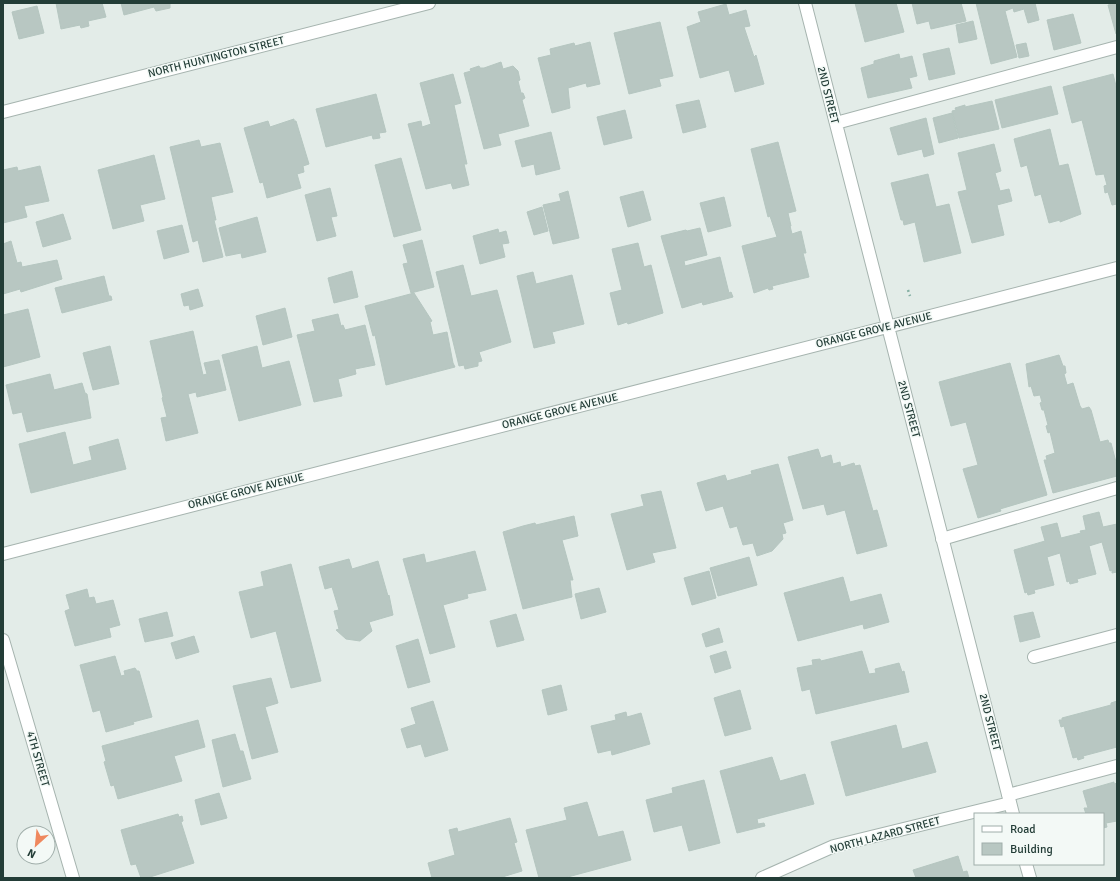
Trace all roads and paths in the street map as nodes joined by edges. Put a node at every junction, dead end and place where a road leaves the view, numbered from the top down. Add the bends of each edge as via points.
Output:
1 (429, 3) edge
2 (805, 3) edge
3 (1117, 47) edge
4 (3, 112) edge
5 (836, 123) junction
6 (1117, 268) edge
7 (908, 290) dead end
8 (910, 296) dead end
9 (888, 327) junction
10 (1117, 488) edge
11 (942, 539) junction
12 (3, 554) edge
13 (1117, 635) edge
14 (3, 640) edge
15 (1034, 657) dead end
16 (1117, 766) edge
17 (1011, 804) edge
18 (1026, 865) edge
19 (73, 878) edge
20 (762, 878) edge
21 (1030, 878) edge

1 - 4 street, NORTH HUNTINGTON STREET
2 - 5 street, 2ND STREET
3 - 5 street
5 - 9 street, 2ND STREET
6 - 9 street, ORANGE GROVE AVENUE
7 - 8 path
9 - 11 street, 2ND STREET
9 - 12 street, ORANGE GROVE AVENUE
10 - 11 street
11 - 17 street, 2ND STREET
13 - 15 street
14 - 19 street, 4TH STREET
16 - 17 street, NORTH LAZARD STREET
17 - 20 street, NORTH LAZARD STREET via 834,846
18 - 21 street

